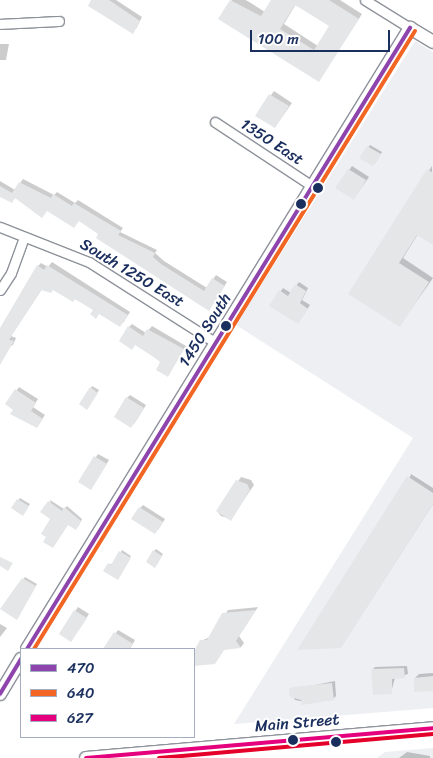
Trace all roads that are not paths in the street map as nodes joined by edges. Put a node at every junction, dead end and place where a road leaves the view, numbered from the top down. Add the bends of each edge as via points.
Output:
1 (366, 0) edge
2 (59, 21) dead end
3 (0, 24) edge
4 (410, 28) junction
5 (433, 42) edge
6 (214, 122) dead end
7 (312, 186) junction
8 (0, 227) edge
9 (24, 238) junction
10 (0, 290) edge
11 (216, 343) junction
12 (28, 648) edge
13 (20, 661) edge
14 (0, 694) edge
15 (433, 728) edge
16 (86, 758) edge

1 - 4 street
2 - 3 street
4 - 5 street
4 - 7 street, 1450 South
6 - 7 street, 1350 East
7 - 11 street, 1450 South
8 - 9 street, South 1250 East
9 - 10 street
9 - 11 street, South 1250 East via 89,262
11 - 12 street, 1450 South
13 - 14 street
15 - 16 street, Main Street

